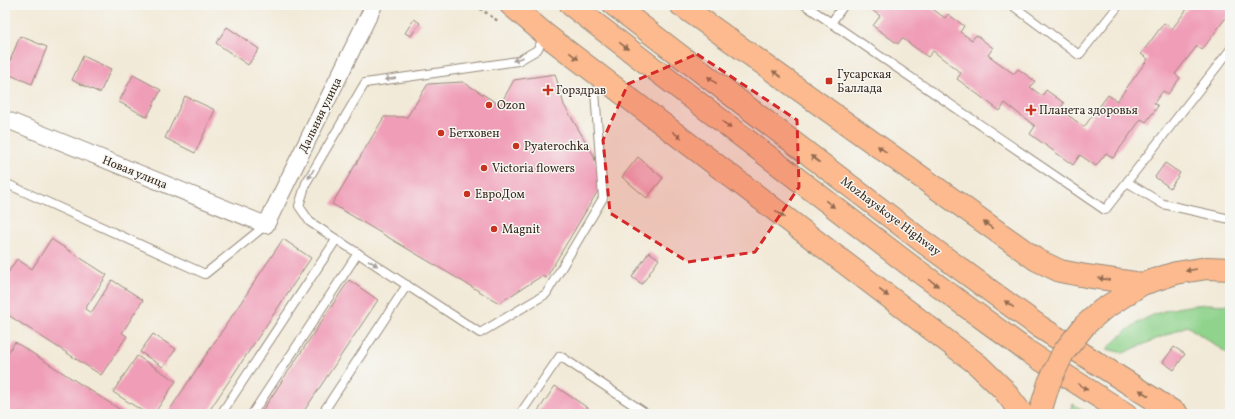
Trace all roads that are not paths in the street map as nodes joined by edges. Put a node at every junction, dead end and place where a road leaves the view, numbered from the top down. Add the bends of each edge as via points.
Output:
1 (374, 5) edge
2 (511, 5) edge
3 (571, 5) edge
4 (614, 5) edge
5 (681, 5) edge
6 (805, 5) edge
7 (844, 5) edge
8 (1012, 5) edge
9 (1119, 5) edge
10 (831, 23) junction
11 (546, 35) junction
12 (1230, 50) edge
13 (605, 80) junction
14 (5, 119) edge
15 (1127, 182) junction
16 (5, 183) edge
17 (1230, 219) edge
18 (266, 225) junction
19 (336, 240) junction
20 (358, 254) junction
21 (1230, 269) edge
22 (1142, 284) junction
23 (407, 285) junction
24 (221, 414) edge
25 (252, 414) edge
26 (322, 414) edge
27 (520, 414) edge
28 (647, 414) edge
29 (1022, 414) edge
30 (1041, 414) edge
31 (1126, 414) edge
32 (1176, 414) edge

1 - 18 street, Дальняя улица
2 - 11 main road
3 -> 31 main road via 907,263 1027,351
32 -> 4 main road, Mozhayskoye Highway via 1040,327 922,241
22 -> 5 main road via 1073,274 1037,260
6 - 10 lane
7 - 10 lane
8 - 9 lane via 1079,55
10 - 15 lane via 1105,210
11 -> 13 main road
11 -> 19 lane via 537,50 518,61 365,83 306,183 299,206 310,222
12 - 15 lane
13 - 23 lane via 595,92 603,198 546,294 480,333
13 -> 29 main road via 977,364 1003,389
14 - 18 street, Новая улица
15 - 17 lane via 1163,204
16 - 18 lane via 205,274
19 - 20 lane
19 - 24 lane
20 -> 23 lane
20 - 25 lane
21 -> 22 main road via 1207,268 1176,273
22 - 30 main road, bridge via 1102,310 1085,325 1063,353 1049,383
23 - 26 lane
27 - 28 lane via 560,356

